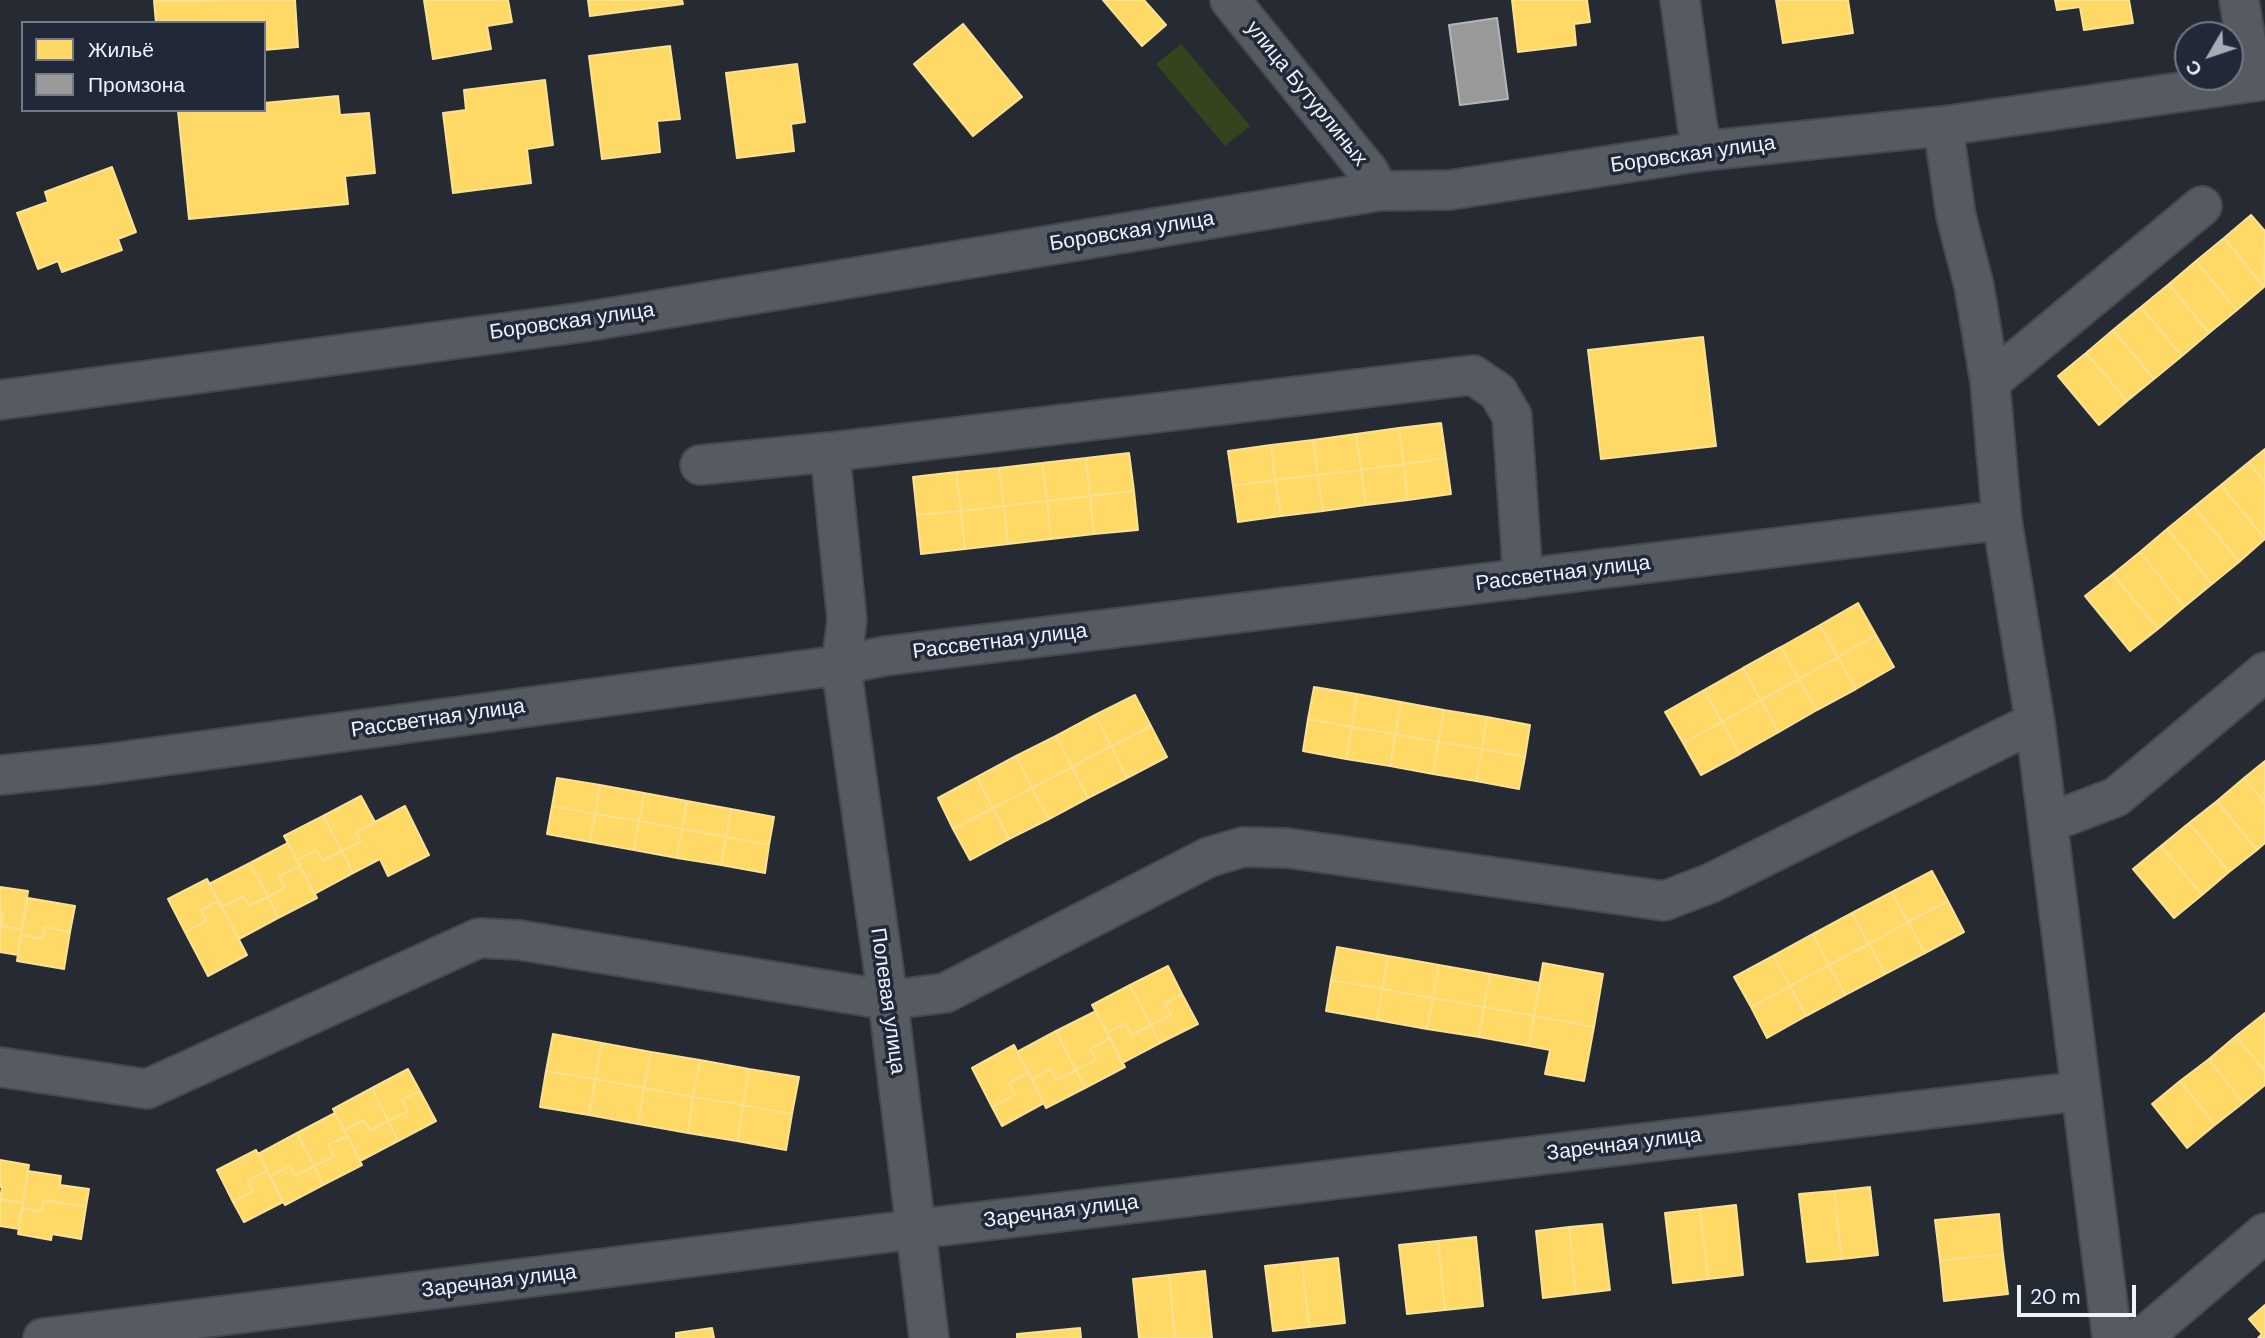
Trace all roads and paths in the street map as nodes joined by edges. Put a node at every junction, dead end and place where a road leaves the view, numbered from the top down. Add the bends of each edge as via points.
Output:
1 (1230, 0) edge
2 (1680, 0) edge
3 (2239, 0) edge
4 (2259, 81) edge
5 (1943, 125) junction
6 (1703, 151) junction
7 (1379, 191) junction
8 (2202, 206) dead end
9 (1990, 383) junction
10 (0, 400) edge
11 (830, 452) junction
12 (701, 465) dead end
13 (2002, 520) junction
14 (1523, 579) junction
15 (841, 665) junction
16 (2265, 672) edge
17 (2035, 722) junction
18 (0, 775) edge
19 (2048, 823) junction
20 (888, 1000) junction
21 (0, 1067) edge
22 (2081, 1091) junction
23 (917, 1229) junction
24 (2265, 1233) edge
25 (43, 1338) edge
26 (929, 1338) edge
27 (2112, 1338) edge
28 (2136, 1338) edge

1 - 7 street, улица Бутурлиных via 1369,172
2 - 6 street
3 - 4 street
4 - 5 street, Боровская улица
5 - 6 street, Боровская улица
5 - 9 street via 1956,216 1974,286
6 - 7 street, Боровская улица via 1450,190
7 - 10 street, Боровская улица via 584,322
8 - 9 street
9 - 13 street
11 - 12 street
11 - 14 street via 1473,375 1498,393 1511,416
11 - 15 street, Полевая улица via 847,620
13 - 14 street, Рассветная улица
13 - 17 street
14 - 15 street, Рассветная улица
15 - 18 street, Рассветная улица
15 - 20 street, Полевая улица
16 - 19 street via 2116,797
17 - 19 street
17 - 20 street via 1711,883 1664,901 1287,848 1243,848 1209,857 945,993
19 - 22 street
20 - 21 street via 519,940 479,938 147,1089
20 - 23 street, Полевая улица
22 - 23 street, Заречная улица
22 - 27 street
23 - 25 street, Заречная улица
23 - 26 street, Полевая улица
24 - 28 street via 2149,1332

